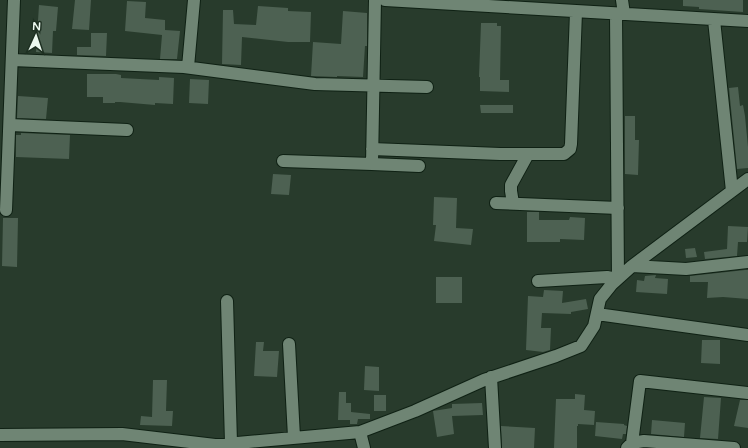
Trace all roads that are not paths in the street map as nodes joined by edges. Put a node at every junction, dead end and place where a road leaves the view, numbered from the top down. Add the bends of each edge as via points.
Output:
1 (14, 0) edge
2 (194, 0) edge
3 (375, 0) edge
4 (385, 0) edge
5 (622, 0) edge
6 (442, 2) edge
7 (576, 12) junction
8 (620, 14) junction
9 (714, 20) junction
10 (748, 21) edge
11 (12, 60) junction
12 (188, 67) junction
13 (373, 86) junction
14 (427, 87) dead end
15 (10, 125) junction
16 (127, 130) dead end
17 (372, 149) junction
18 (528, 154) junction
19 (284, 161) dead end
20 (372, 164) junction
21 (419, 166) dead end
22 (748, 179) edge
23 (732, 191) junction
24 (496, 203) dead end
25 (513, 203) junction
26 (618, 208) junction
27 (6, 210) dead end
28 (748, 262) edge
29 (632, 266) junction
30 (618, 279) junction
31 (538, 281) dead end
32 (227, 301) dead end
33 (597, 314) junction
34 (748, 336) edge
35 (289, 344) dead end
36 (490, 377) junction
37 (748, 393) edge
38 (360, 432) junction
39 (0, 434) edge
40 (294, 437) junction
41 (231, 443) junction
42 (262, 444) edge
43 (629, 446) edge
44 (364, 448) edge
45 (495, 448) edge
46 (734, 448) edge

1 - 11 street
2 - 12 street
3 - 13 street
4 - 6 street
5 - 8 street
6 - 7 street
7 - 8 street
7 - 18 street via 570,149 564,154
8 - 9 street
8 - 26 street
9 - 10 street
9 - 23 street
11 - 12 street
11 - 15 street
12 - 13 street via 315,84
13 - 14 street
13 - 17 street
15 - 16 street
15 - 27 street
17 - 18 street
17 - 20 street
18 - 25 street via 512,185
19 - 20 street
20 - 21 street
22 - 23 street
23 - 29 street
24 - 25 street
25 - 26 street
26 - 30 street
28 - 29 street via 686,269
29 - 30 street
30 - 31 street via 607,277
30 - 33 street via 600,299
32 - 41 street
33 - 34 street
33 - 36 street via 594,326 581,346
35 - 40 street
36 - 38 street via 415,411
36 - 45 street
37 - 43 street via 640,381
38 - 40 street
38 - 44 street
39 - 41 street via 122,434 215,445
40 - 42 street
41 - 42 street
43 - 46 street via 644,441

